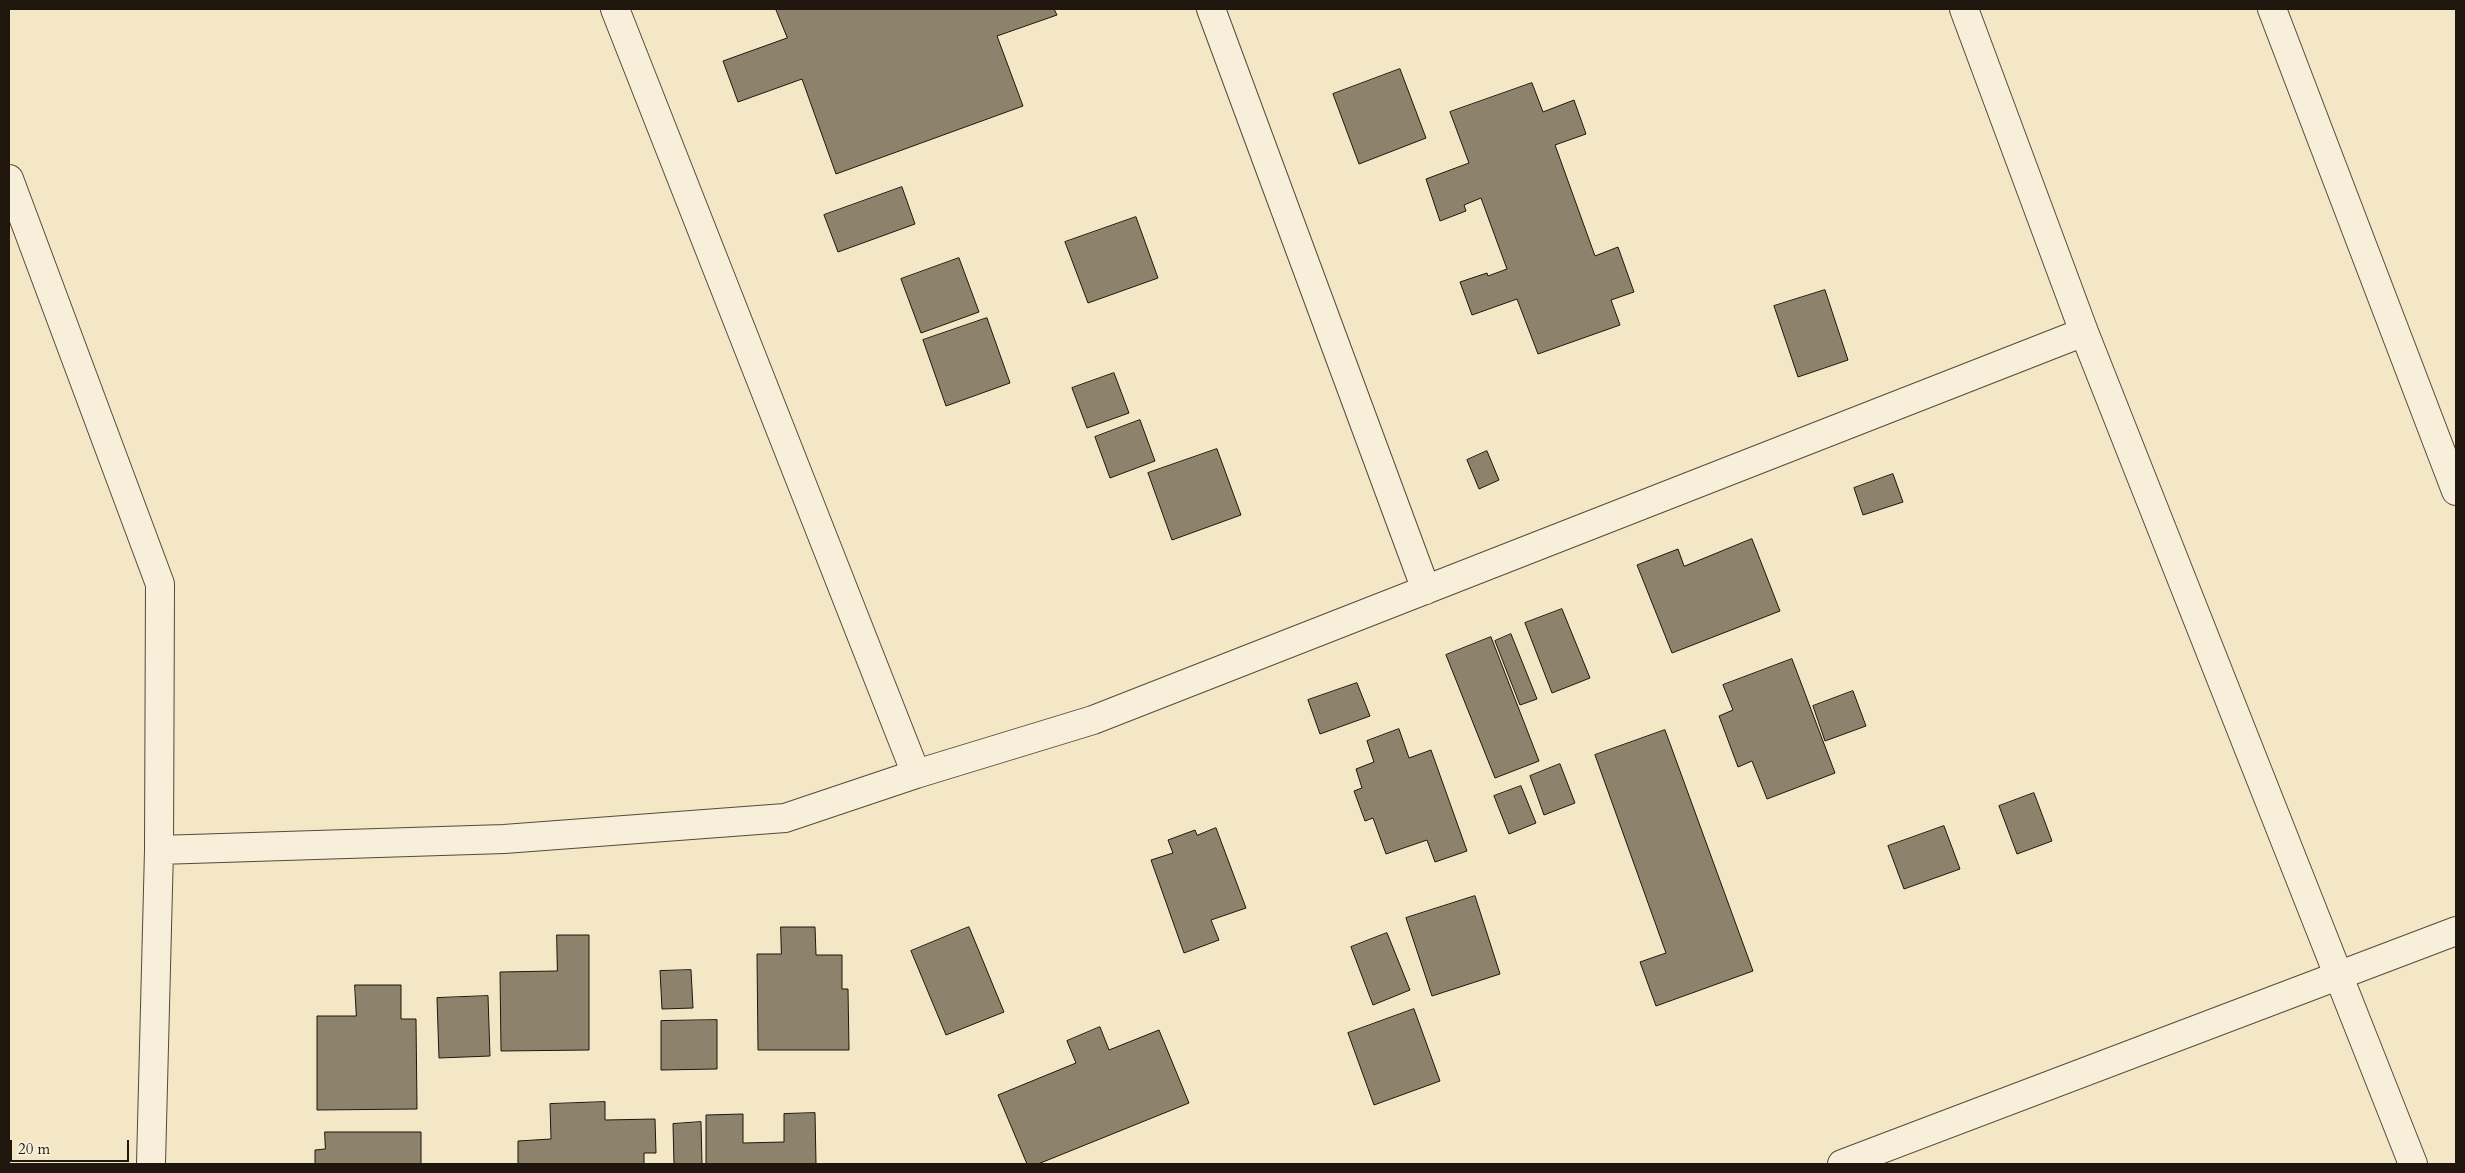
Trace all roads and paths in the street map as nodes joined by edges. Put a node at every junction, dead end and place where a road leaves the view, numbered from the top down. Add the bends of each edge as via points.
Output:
1 (616, 9) edge
2 (1211, 9) edge
3 (1964, 9) edge
4 (2272, 9) edge
5 (9, 178) edge
6 (2084, 332) junction
7 (2456, 491) edge
8 (1426, 590) junction
9 (916, 774) junction
10 (160, 850) junction
11 (2456, 931) edge
12 (2339, 976) junction
13 (151, 1164) edge
14 (1842, 1164) edge
15 (2414, 1164) edge

1 - 9 street
2 - 8 street
3 - 6 street
4 - 7 street
5 - 10 street via 160,584
6 - 8 street
6 - 12 street
8 - 9 street via 1093,720
9 - 10 street via 785,818 504,839
10 - 13 street
11 - 12 street
12 - 14 street
12 - 15 street

